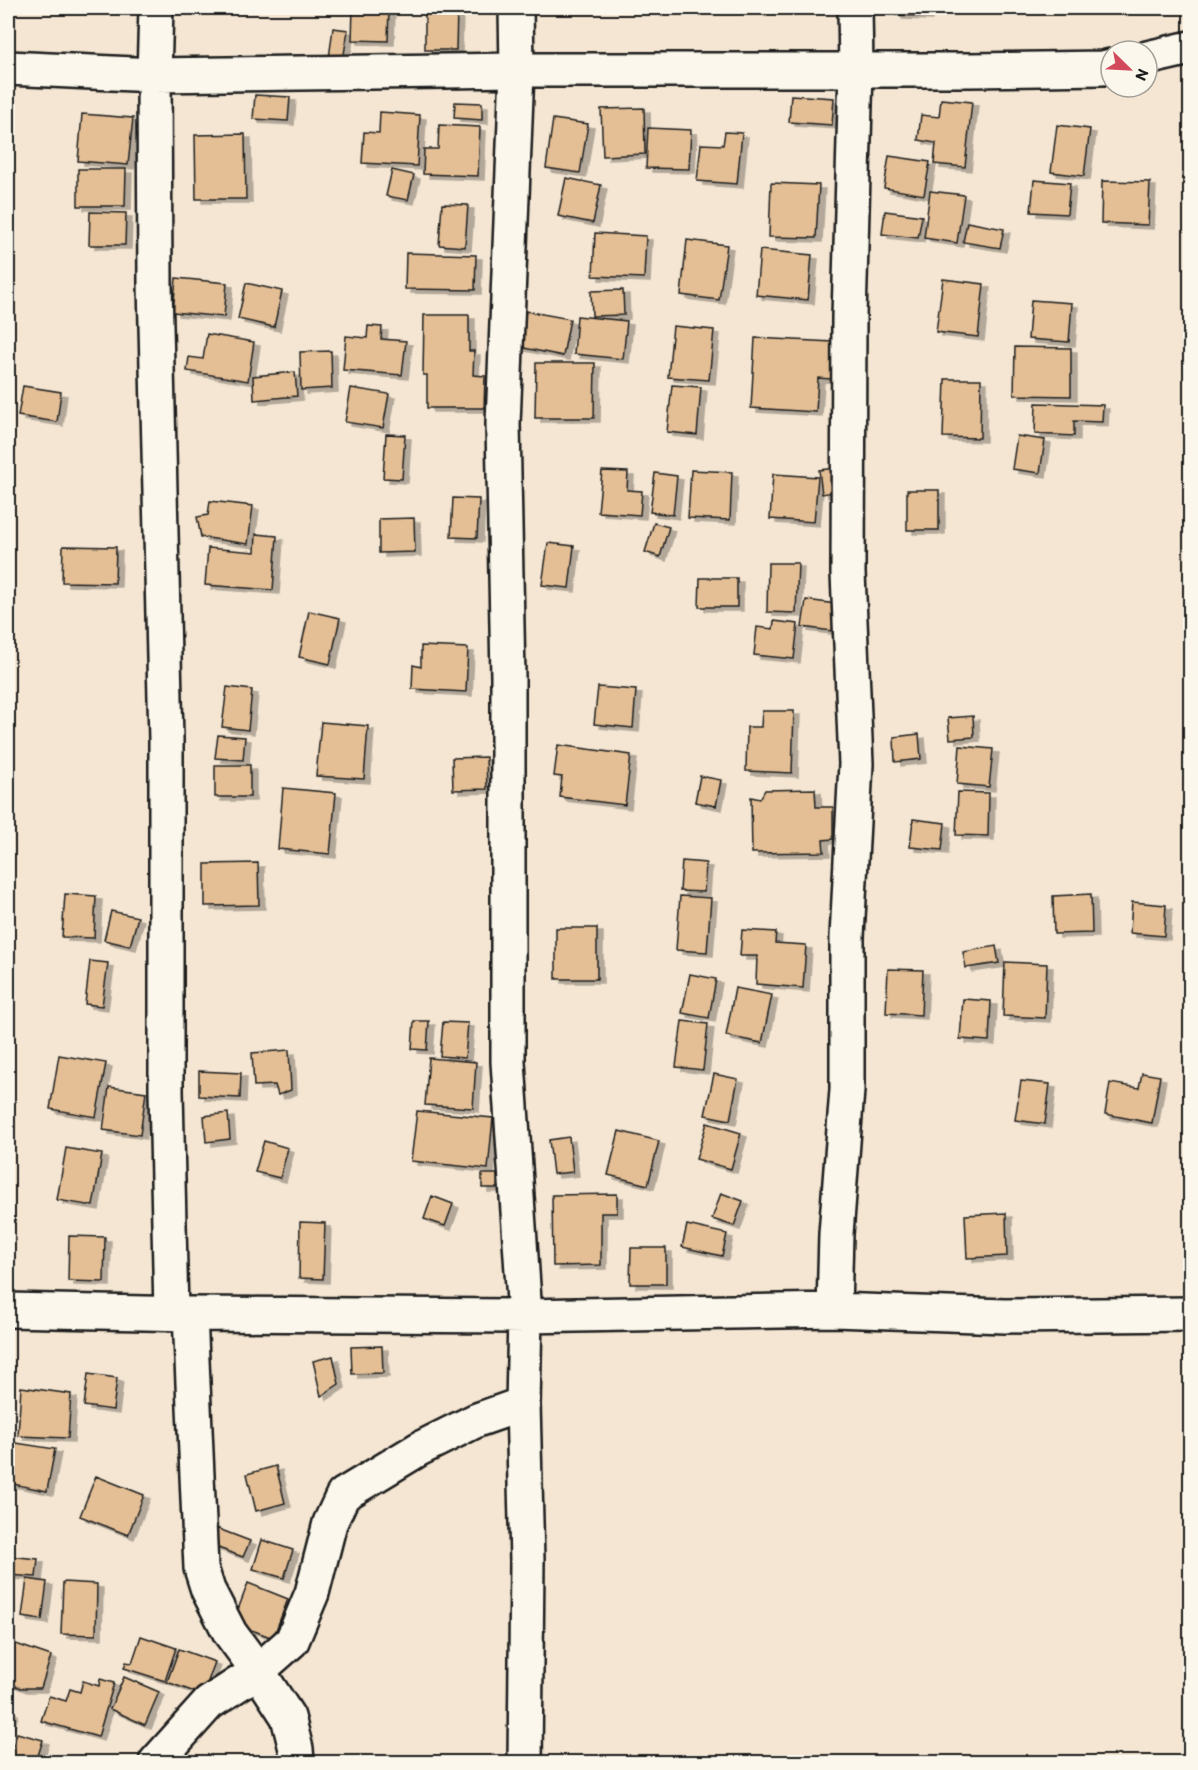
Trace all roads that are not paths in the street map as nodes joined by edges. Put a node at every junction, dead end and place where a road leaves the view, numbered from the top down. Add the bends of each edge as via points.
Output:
1 (156, 8) edge
2 (516, 8) edge
3 (855, 8) edge
4 (1191, 48) edge
5 (1159, 55) edge
6 (8, 68) edge
7 (1099, 68) edge
8 (856, 69) junction
9 (517, 70) junction
10 (154, 75) junction
11 (8, 1310) edge
12 (834, 1310) junction
13 (180, 1314) junction
14 (1191, 1314) edge
15 (525, 1316) junction
16 (523, 1404) junction
17 (258, 1671) junction
18 (156, 1762) edge
19 (297, 1762) edge
20 (525, 1762) edge

1 - 10 street
2 - 9 street
3 - 8 street
4 - 5 street
6 - 10 street
7 - 8 street
8 - 9 street
8 - 12 street via 848,562 856,764 847,937 847,1090
9 - 10 street
9 - 15 street via 503,424 508,677 508,1062
10 - 13 street via 157,433 166,740 166,1091
11 - 13 street
12 - 14 street via 1005,1316
12 - 15 street
13 - 15 street
13 - 17 street via 201,1568 230,1633
15 - 16 street
16 - 17 street via 477,1420 419,1449 344,1495 330,1523 312,1593 292,1641
16 - 20 street via 527,1561
17 - 18 street via 209,1703
17 - 19 street via 288,1717

